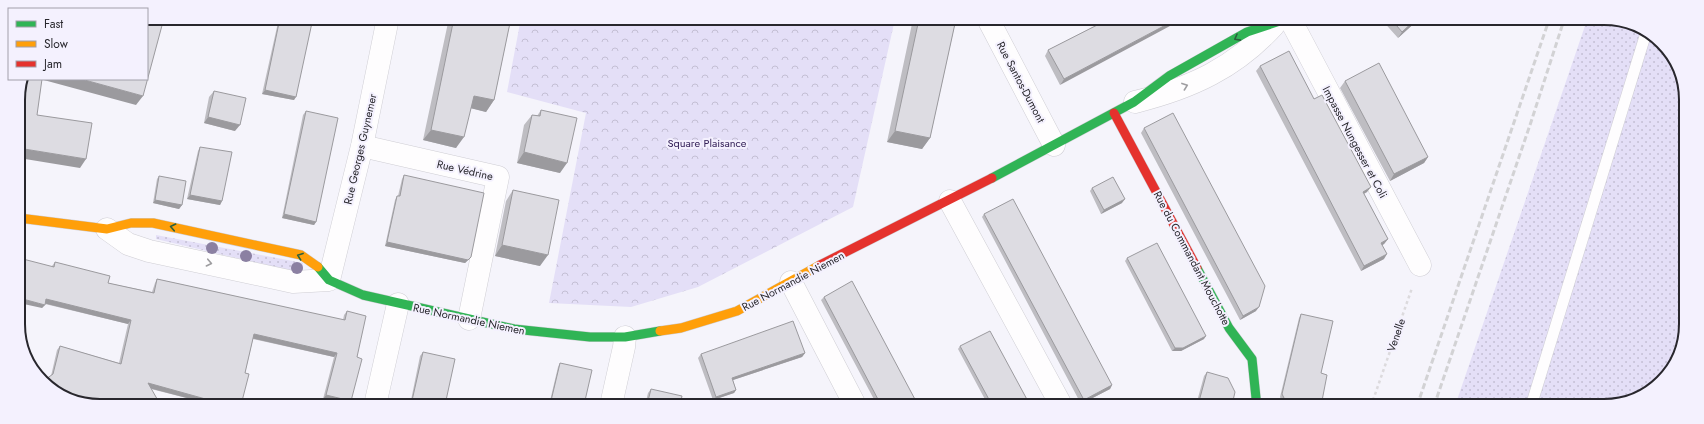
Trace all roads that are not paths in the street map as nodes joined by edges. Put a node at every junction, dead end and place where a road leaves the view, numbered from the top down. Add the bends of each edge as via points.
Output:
1 (387, 25) edge
2 (991, 25) edge
3 (1278, 25) edge
4 (1285, 25) edge
5 (1645, 37) edge
6 (1134, 102) joint
7 (1114, 113) junction
8 (1054, 145) junction
9 (362, 146) junction
10 (950, 201) junction
11 (25, 219) edge
12 (107, 229) joint
13 (1420, 265) road end
14 (329, 280) junction
15 (791, 282) junction
16 (398, 304) junction
17 (469, 319) junction
18 (625, 337) junction
19 (376, 399) edge
20 (612, 399) edge
21 (852, 399) edge
22 (1058, 399) edge
23 (1256, 399) edge
24 (1533, 399) edge

1 - 9 street, Rue Georges Guynemer
2 - 8 street, Rue Santos-Dumont
3 - 6 street, Rue Normandie Niemen via 1231,64 1216,73 1163,94
4 - 13 street, Impasse Nungesser et Coli
5 - 24 lane
6 - 7 street, Rue Normandie Niemen
7 - 8 street, Rue Normandie Niemen
7 - 23 street, Rue du Commandant Mouchotte via 1229,328 1252,359
8 - 10 street, Rue Normandie Niemen
9 - 14 street, Rue Georges Guynemer
9 - 17 street, Rue Védrine via 498,177
10 - 15 street, Rue Normandie Niemen
10 - 22 street
11 - 12 street, Rue Normandie Niemen
12 - 14 street, Rue Normandie Niemen via 128,244 149,250 293,282
14 - 16 street, Rue Normandie Niemen via 362,295
15 - 18 street, Rue Normandie Niemen via 744,308 708,321
15 - 21 street
16 - 17 street, Rue Normandie Niemen
16 - 19 street
17 - 18 street, Rue Normandie Niemen via 554,335
18 - 20 street

